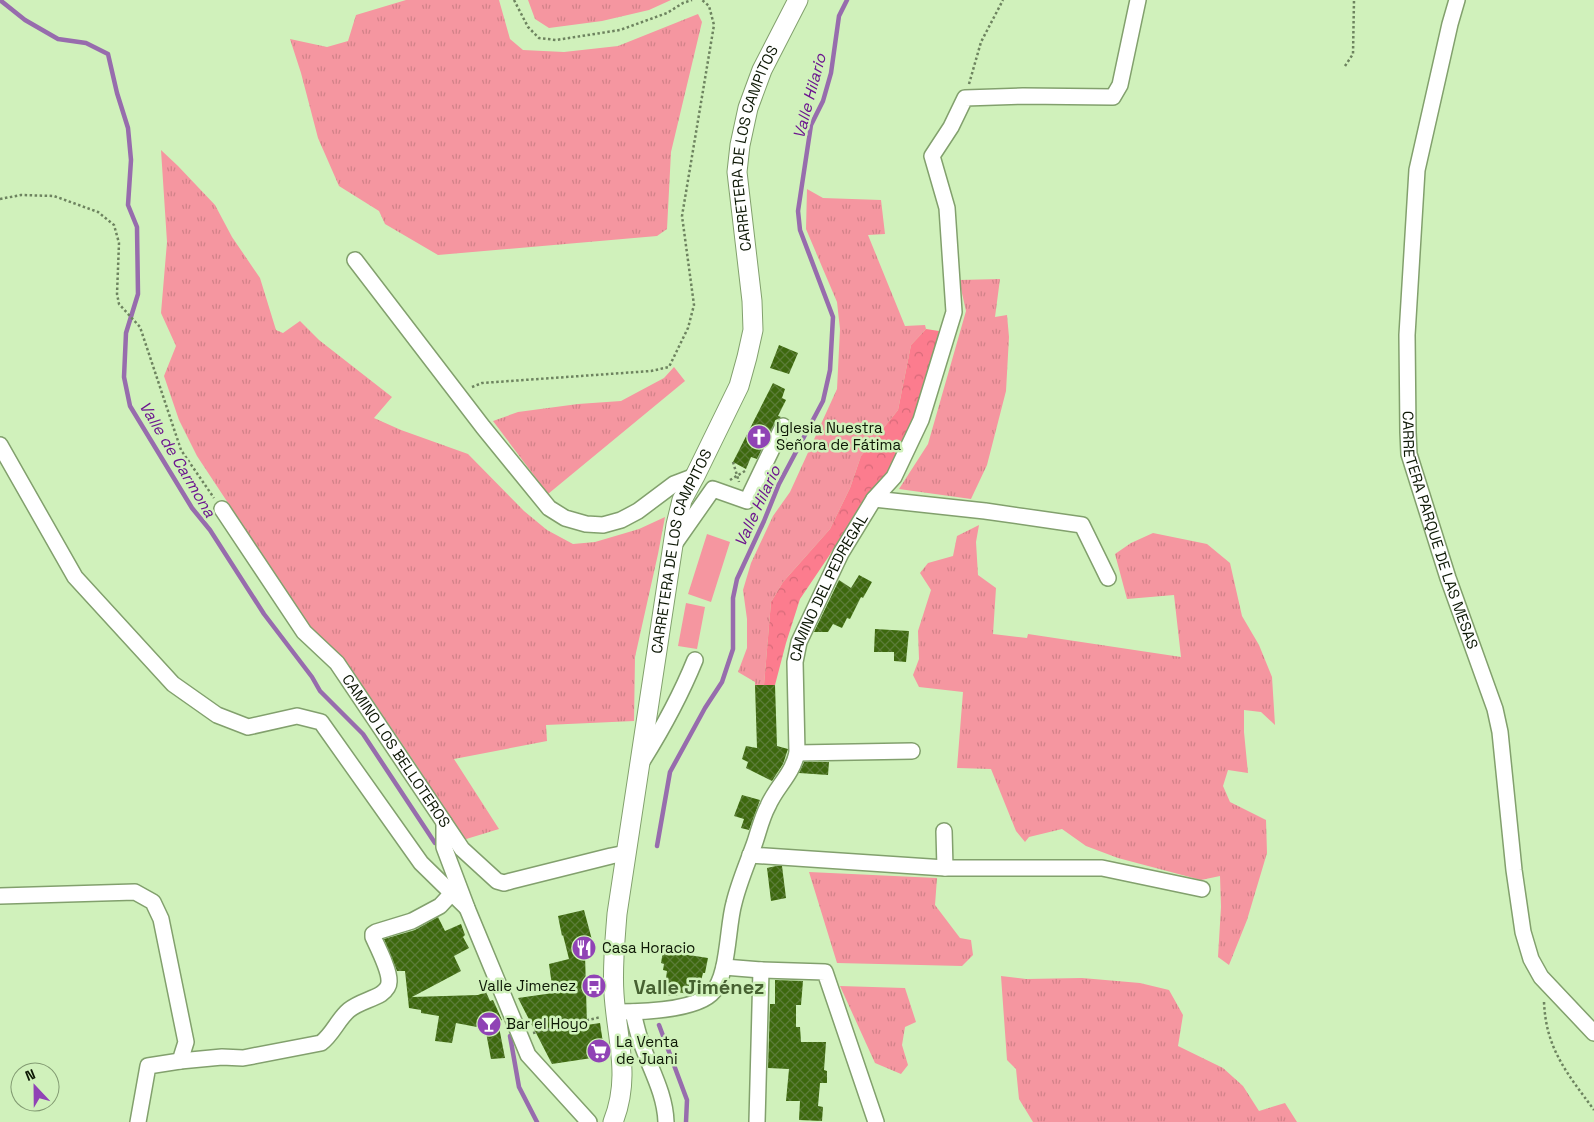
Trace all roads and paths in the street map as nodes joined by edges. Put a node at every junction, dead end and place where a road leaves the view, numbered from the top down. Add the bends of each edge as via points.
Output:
1 (514, 0) edge
2 (692, 0) edge
3 (702, 0) edge
4 (798, 0) edge
5 (1003, 0) edge
6 (1138, 0) edge
7 (1354, 0) edge
8 (1457, 0) edge
9 (1345, 66) dead end
10 (965, 98) junction
11 (0, 199) edge
12 (355, 260) dead end
13 (459, 393) junction
14 (783, 426) dead end
15 (0, 445) edge
16 (752, 466) dead end
17 (696, 476) junction
18 (713, 489) junction
19 (874, 499) junction
20 (222, 509) joint
21 (672, 547) junction
22 (1108, 578) dead end
23 (695, 660) dead end
24 (912, 751) dead end
25 (797, 753) junction
26 (639, 766) junction
27 (444, 820) junction
28 (944, 831) dead end
29 (626, 853) junction
30 (750, 855) junction
31 (945, 868) junction
32 (1202, 889) dead end
33 (452, 893) junction
34 (0, 896) edge
35 (467, 908) junction
36 (724, 967) junction
37 (761, 970) junction
38 (1544, 980) junction
39 (624, 1012) junction
40 (1594, 1033) edge
41 (520, 1036) junction
42 (180, 1061) junction
43 (1594, 1110) edge
44 (138, 1122) edge
45 (589, 1122) edge
46 (613, 1122) edge
47 (666, 1122) edge
48 (757, 1122) edge
49 (876, 1122) edge

1 - 2 path via 528,27 539,38 556,40 620,30
3 - 13 path via 709,6 714,25 682,216 694,305 688,328 668,367 651,371 482,383
4 - 17 main road, CARRETERA DE LOS CAMPITOS via 762,70 748,108 740,145 737,172 753,330 739,386
5 - 10 path via 981,42
6 - 10 street via 1120,85 1113,97
7 - 9 path via 1353,54
8 - 38 street, CARRETERA PARQUE DE LAS MESAS via 1417,170 1407,335 1408,432 1410,454 1448,578 1495,709 1523,932 1531,959
10 - 19 street, CAMINO DEL PEDREGAL via 932,156 947,208 954,312 921,420 894,478
11 - 20 path via 21,195 54,196 98,212 114,225 119,243 118,304 140,327 181,450
12 - 13 street
13 - 17 street via 549,508 565,518 586,524 621,520 674,484
14 - 18 street via 747,501
15 - 33 street via 75,577 173,684 217,715 248,727 296,716 321,722 422,863
16 - 18 path
17 - 21 main road, CARRETERA DE LOS CAMPITOS via 682,500
18 - 21 street
19 - 22 street via 1082,525
19 - 25 street, CAMINO DEL PEDREGAL via 841,553 799,642 794,662
20 - 27 street, CAMINO LOS BELLOTEROS via 304,632 337,663
21 - 26 main road, CARRETERA DE LOS CAMPITOS
23 - 26 street via 666,724
24 - 25 street
25 - 30 street, CAMINO DEL PEDREGAL via 787,777 768,805
26 - 29 main road, CARRETERA DE LOS CAMPITOS
27 - 29 street, CAMINO LOS BELLOTEROS via 462,849 497,881
27 - 35 street via 444,847
28 - 31 street
29 - 39 main road, CARRETERA DE LOS CAMPITOS via 613,960
30 - 31 street
30 - 36 street, CAMINO DEL PEDREGAL via 734,904
31 - 32 street via 1102,868
33 - 35 street
33 - 42 street via 440,906 373,934 386,966 390,982 387,990 348,1010 321,1042 243,1058
34 - 42 street via 135,892 153,902 161,919 186,1042
35 - 41 street
36 - 37 street
36 - 39 street, CAMINO DEL PEDREGAL via 720,983 703,1000 682,1006
37 - 48 street
37 - 49 street via 825,972
38 - 40 street, CARRETERA PARQUE DE LAS MESAS
38 - 43 path via 1548,1033 1557,1056
39 - 41 path
39 - 46 main road, CARRETERA DE LOS CAMPITOS via 624,1076 620,1104
39 - 47 street via 640,1038 660,1090
41 - 45 street via 528,1055
42 - 44 street via 148,1066

